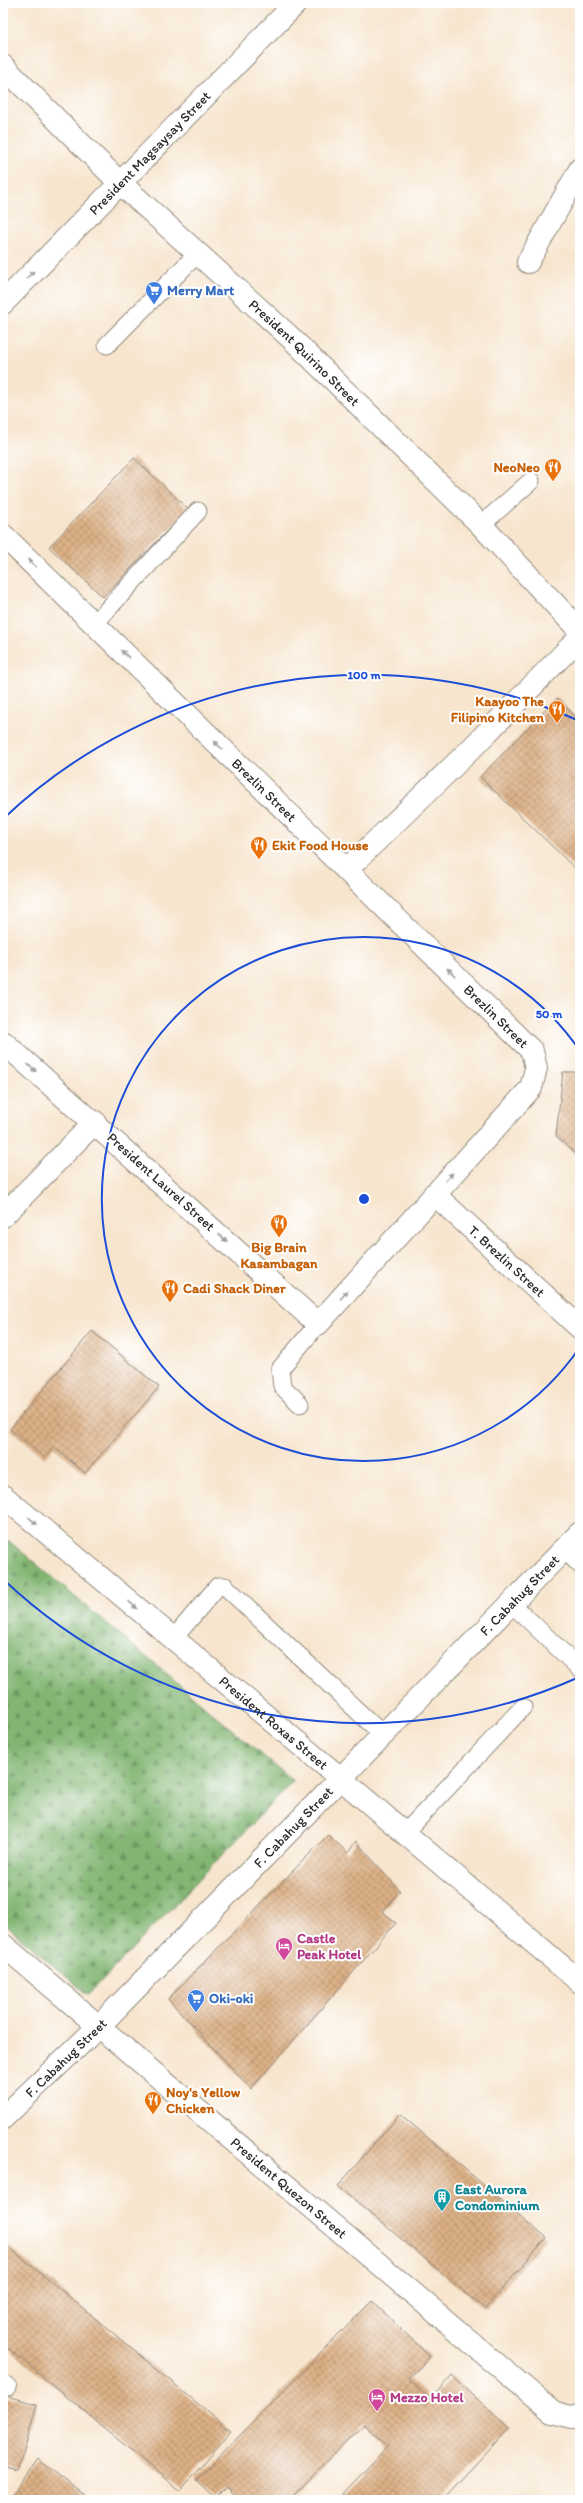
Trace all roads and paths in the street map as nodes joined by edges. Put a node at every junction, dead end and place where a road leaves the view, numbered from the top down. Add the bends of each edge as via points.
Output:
1 (296, 3) edge
2 (3, 66) edge
3 (580, 169) edge
4 (121, 184) junction
5 (198, 253) junction
6 (528, 262) dead end
7 (3, 303) edge
8 (107, 345) dead end
9 (531, 481) dead end
10 (198, 511) dead end
11 (481, 525) junction
12 (3, 535) edge
13 (94, 624) junction
14 (580, 631) edge
15 (580, 637) edge
16 (346, 870) junction
17 (3, 1042) edge
18 (95, 1122) junction
19 (434, 1194) junction
20 (3, 1216) edge
21 (318, 1324) junction
22 (580, 1328) edge
23 (300, 1404) dead end
24 (3, 1496) edge
25 (580, 1533) edge
26 (565, 1550) junction
27 (580, 1565) edge
28 (512, 1604) junction
29 (173, 1639) junction
30 (580, 1669) edge
31 (523, 1707) dead end
32 (383, 1735) junction
33 (340, 1778) junction
34 (405, 1834) junction
35 (3, 1945) edge
36 (580, 1982) edge
37 (99, 2026) junction
38 (3, 2118) edge
39 (580, 2415) edge

1 - 4 street, President Magsaysay Street
2 - 4 street, President Quirino Street
3 - 6 street
4 - 5 street, President Quirino Street
7 -> 4 street, President Magsaysay Street
5 - 8 lane
5 - 11 street, President Quirino Street via 291,338
9 - 11 lane
10 - 13 lane
11 - 14 street, President Quirino Street
13 -> 12 street, Brezlin Street
16 -> 13 street, Brezlin Street
15 - 16 street via 470,750
19 -> 16 street, Brezlin Street via 531,1088 536,1068 532,1052
17 -> 18 street, President Laurel Street
18 - 20 street
18 -> 21 street, President Laurel Street
21 -> 19 street
19 - 22 street, T. Brezlin Street
21 - 23 lane via 280,1369 282,1386
24 -> 29 street, President Roxas Street
25 - 26 street, F. Cabahug Street
26 - 27 lane
26 - 28 street, F. Cabahug Street
28 - 30 lane
28 - 32 street, F. Cabahug Street
29 - 32 lane via 218,1586 224,1586
29 - 33 street, President Roxas Street
31 - 34 lane
32 - 33 street, F. Cabahug Street
33 - 34 street, President Roxas Street
33 - 37 street, F. Cabahug Street
34 - 36 street, President Roxas Street
35 - 37 street, President Quezon Street
37 - 38 street, F. Cabahug Street
37 - 39 street, President Quezon Street via 553,2412 571,2417

